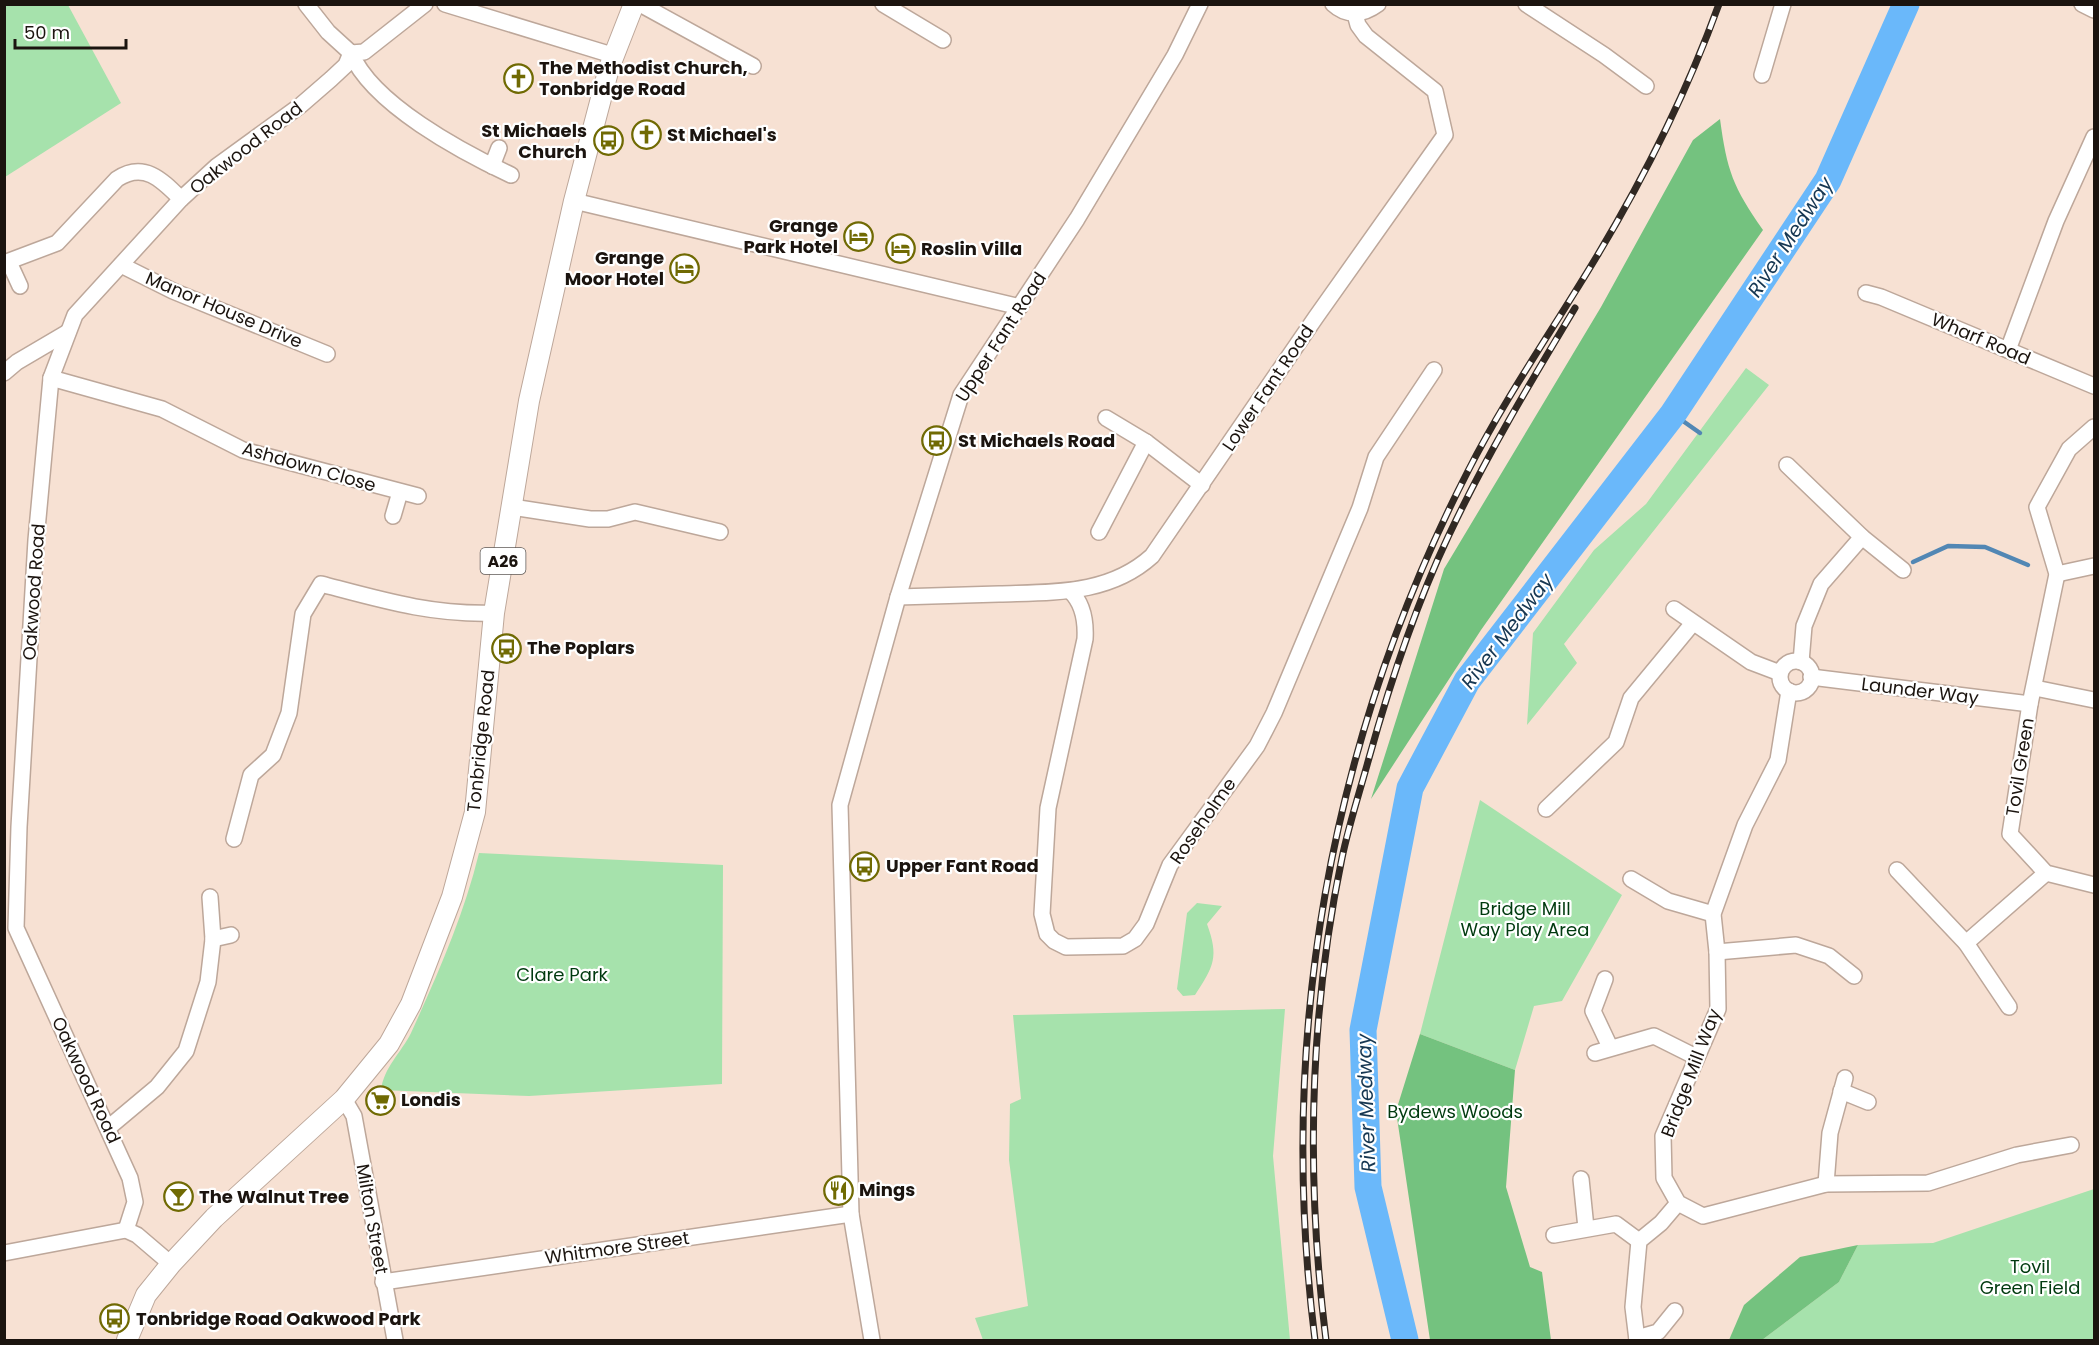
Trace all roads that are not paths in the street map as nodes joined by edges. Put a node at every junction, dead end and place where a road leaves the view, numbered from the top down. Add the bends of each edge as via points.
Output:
1 (306, 4) edge
2 (425, 4) edge
3 (445, 4) edge
4 (634, 4) edge
5 (640, 4) edge
6 (883, 4) edge
7 (1200, 4) edge
8 (1333, 4) edge
9 (1378, 4) edge
10 (2082, 4) edge
11 (1783, 5) edge
12 (1536, 7) edge
13 (2094, 10) edge
14 (1355, 14) junction
15 (943, 40) dead end
16 (351, 52) junction
17 (612, 55) junction
18 (753, 66) dead end
19 (1762, 75) dead end
20 (1646, 86) dead end
21 (2094, 137) edge
22 (499, 148) dead end
23 (492, 166) junction
24 (511, 175) dead end
25 (181, 199) junction
26 (574, 201) junction
27 (7, 263) edge
28 (121, 265) junction
29 (20, 286) dead end
30 (1866, 293) dead end
31 (1020, 307) junction
32 (68, 332) junction
33 (2008, 351) junction
34 (327, 354) dead end
35 (1434, 370) dead end
36 (4, 373) edge
37 (51, 378) junction
38 (2094, 386) edge
39 (1106, 418) dead end
40 (2094, 427) edge
41 (1146, 442) junction
42 (1787, 465) dead end
43 (1202, 485) junction
44 (400, 492) junction
45 (417, 496) dead end
46 (512, 507) junction
47 (393, 516) dead end
48 (720, 532) dead end
49 (1099, 532) dead end
50 (1862, 537) junction
51 (2094, 566) edge
52 (1903, 570) dead end
53 (2057, 574) junction
54 (1070, 591) junction
55 (898, 597) junction
56 (1674, 609) dead end
57 (494, 613) junction
58 (1693, 623) junction
59 (1801, 662) junction
60 (1780, 673) junction
61 (1811, 677) junction
62 (2035, 688) junction
63 (1789, 691) junction
64 (2094, 700) edge
65 (2030, 704) junction
66 (1546, 809) dead end
67 (234, 839) dead end
68 (1897, 870) dead end
69 (2046, 873) junction
70 (1631, 879) dead end
71 (2094, 885) edge
72 (210, 897) dead end
73 (1713, 914) junction
74 (231, 935) dead end
75 (213, 939) junction
76 (1965, 944) junction
77 (1717, 952) junction
78 (1854, 976) dead end
79 (1605, 979) dead end
80 (2009, 1007) dead end
81 (1610, 1047) junction
82 (1595, 1053) dead end
83 (1696, 1057) junction
84 (344, 1099) junction
85 (1868, 1102) dead end
86 (108, 1128) junction
87 (2071, 1145) dead end
88 (1581, 1179) dead end
89 (1826, 1184) junction
90 (1678, 1203) junction
91 (851, 1214) junction
92 (1586, 1228) junction
93 (126, 1230) junction
94 (1554, 1235) dead end
95 (1639, 1241) junction
96 (4, 1253) edge
97 (171, 1264) junction
98 (383, 1282) junction
99 (1675, 1311) dead end
100 (1637, 1339) edge
101 (128, 1341) edge
102 (395, 1341) edge
103 (872, 1341) edge

1 - 16 street via 328,32
2 - 16 street via 364,52
3 - 17 street
4 - 17 main road, Tonbridge Road / A26
5 - 18 street
6 - 15 street
7 - 31 street, Upper Fant Road via 1175,55
8 - 14 street
9 - 14 street
10 - 13 street
11 - 19 street
12 - 20 street
14 - 43 street, Lower Fant Road via 1366,36 1435,91 1445,135
16 - 23 street via 357,68 416,121 437,137
16 - 25 street, Oakwood Road via 346,65 331,79 217,166
17 - 26 main road, Tonbridge Road / A26
21 - 33 street via 2056,221
22 - 23 street
23 - 24 street
25 - 27 street via 156,176 129,172 117,179 57,243
25 - 28 street, Oakwood Road
26 - 31 street
26 - 46 main road, Tonbridge Road / A26 via 529,401
27 - 29 street
28 - 32 street, Oakwood Road via 75,315
28 - 34 street, Manor House Drive via 173,291
30 - 33 street, Wharf Road
31 - 55 street, Upper Fant Road via 961,395
32 - 36 street
32 - 37 street, Oakwood Road
33 - 38 street, Wharf Road
35 - 54 street, Roseholme via 1376,458 1356,518 1257,746 1170,865 1146,924 1135,939 1123,946 1066,947 1047,934 1042,914 1048,808 1085,639 1084,615
37 - 44 street, Ashdown Close via 162,409 243,450
37 - 86 street, Oakwood Road via 36,540 16,928
39 - 41 street
40 - 53 street via 2069,449 2037,507
41 - 43 street
41 - 49 street
42 - 50 street
43 - 54 street, Lower Fant Road via 1143,564 1099,586
44 - 45 street, Ashdown Close
44 - 47 street, Ashdown Close
46 - 48 street via 590,519 635,512
46 - 57 main road, Tonbridge Road / A26
50 - 52 street
50 - 59 street via 1821,585 1804,626
51 - 53 street
53 - 62 street
54 - 55 street, Lower Fant Road
55 - 91 street, Upper Fant Road via 840,805
56 - 58 street
57 - 67 street via 415,609 321,584 303,614 289,713 273,755 251,775
57 - 84 main road, Tonbridge Road / A26 via 475,812 452,897 411,1004 389,1044
58 - 60 street via 1751,662
58 - 66 street via 1631,698 1616,742
59 - 60 street via 1786,664
59 - 61 street via 1809,668
60 - 63 street via 1781,684
61 - 63 street via 1804,690
61 - 65 street, Launder Way
62 - 64 street
62 - 65 street
63 - 73 street, Bridge Mill Way via 1778,760 1745,825
65 - 69 street, Tovil Green via 2010,834
68 - 76 street
69 - 71 street
69 - 76 street
70 - 73 street via 1668,901
72 - 75 street
73 - 77 street, Bridge Mill Way
74 - 75 street
75 - 86 street via 207,981 186,1051 157,1087
76 - 80 street
77 - 78 street via 1796,945 1829,956
77 - 83 street, Bridge Mill Way via 1718,1009
79 - 81 street via 1593,1011
81 - 82 street
81 - 83 street via 1654,1036
83 - 90 street, Bridge Mill Way via 1663,1136 1664,1178
84 - 97 main road, Tonbridge Road / A26 via 214,1218
84 - 98 street, Milton Street via 354,1116
85 - 89 street via 1843,1085 1830,1133
86 - 93 street, Oakwood Road via 135,1202
87 - 89 street via 2017,1155 1928,1183
88 - 92 street
89 - 90 street via 1703,1216
90 - 95 street
91 - 98 street, Whitmore Street
91 - 103 street, Upper Fant Road
92 - 94 street
92 - 95 street via 1616,1224
93 - 96 street
93 - 97 street
95 - 100 street via 1633,1307
97 - 101 main road, Tonbridge Road / A26 via 146,1294
98 - 102 street, Milton Street
99 - 100 street via 1658,1332

